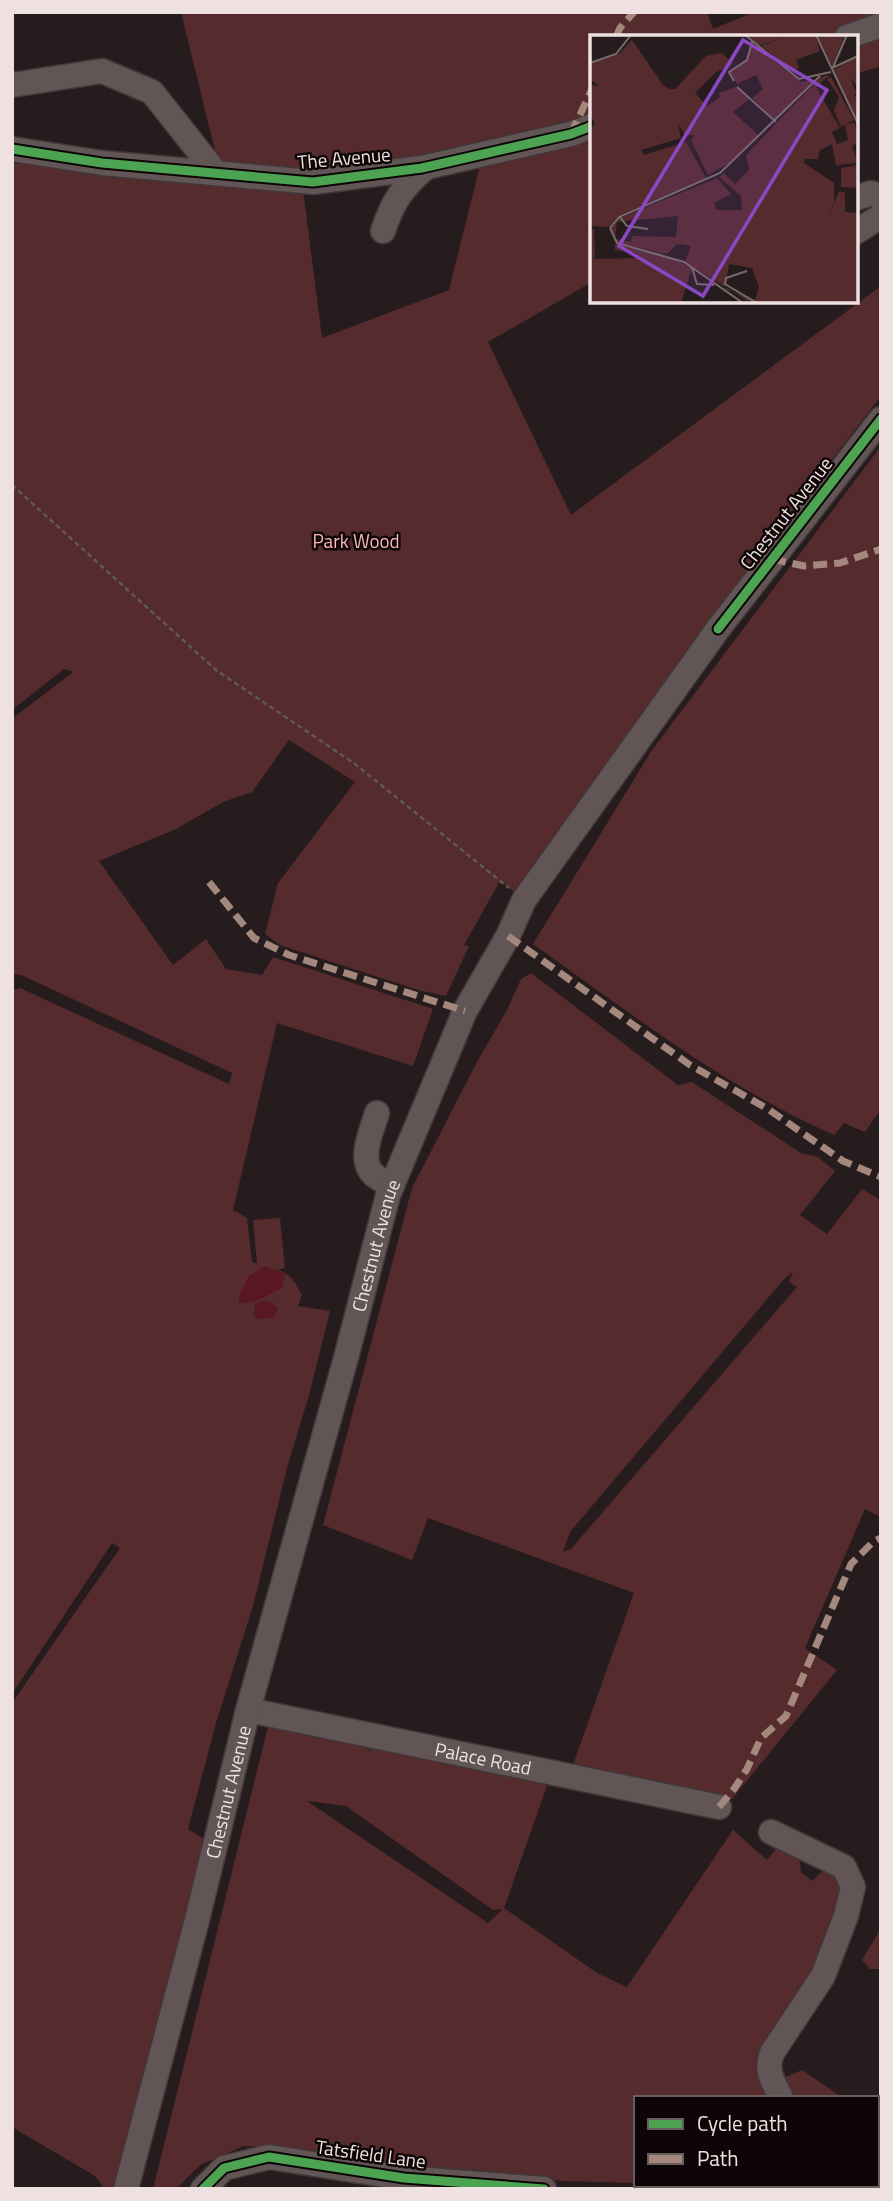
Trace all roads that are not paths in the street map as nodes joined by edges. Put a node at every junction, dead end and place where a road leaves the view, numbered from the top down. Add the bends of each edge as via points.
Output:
1 (881, 25) edge
2 (853, 35) edge
3 (12, 85) edge
4 (590, 127) edge
5 (12, 149) edge
6 (426, 167) junction
7 (216, 173) junction
8 (858, 197) edge
9 (881, 197) edge
10 (881, 216) edge
11 (383, 231) dead end
12 (858, 231) edge
13 (881, 419) edge
14 (377, 1113) dead end
15 (392, 1186) junction
16 (248, 1710) junction
17 (719, 1807) dead end
18 (771, 1832) dead end
19 (780, 2096) edge
20 (126, 2189) edge
21 (204, 2189) edge
22 (544, 2189) edge

1 - 2 street
3 - 7 street via 102,71 152,92
4 - 6 street, The Avenue
5 - 7 street, The Avenue
6 - 7 street, The Avenue via 313,183
6 - 11 street via 397,197
8 - 9 street via 872,193
10 - 12 street
13 - 15 street, Chestnut Avenue via 718,629 524,900 465,1011
14 - 15 street via 368,1167
15 - 16 street, Chestnut Avenue
16 - 17 street, Palace Road
16 - 20 street, Chestnut Avenue
18 - 19 street via 844,1867 853,1887 823,1976 768,2062
21 - 22 street, Tatsfield Lane via 224,2168 269,2157 404,2178

